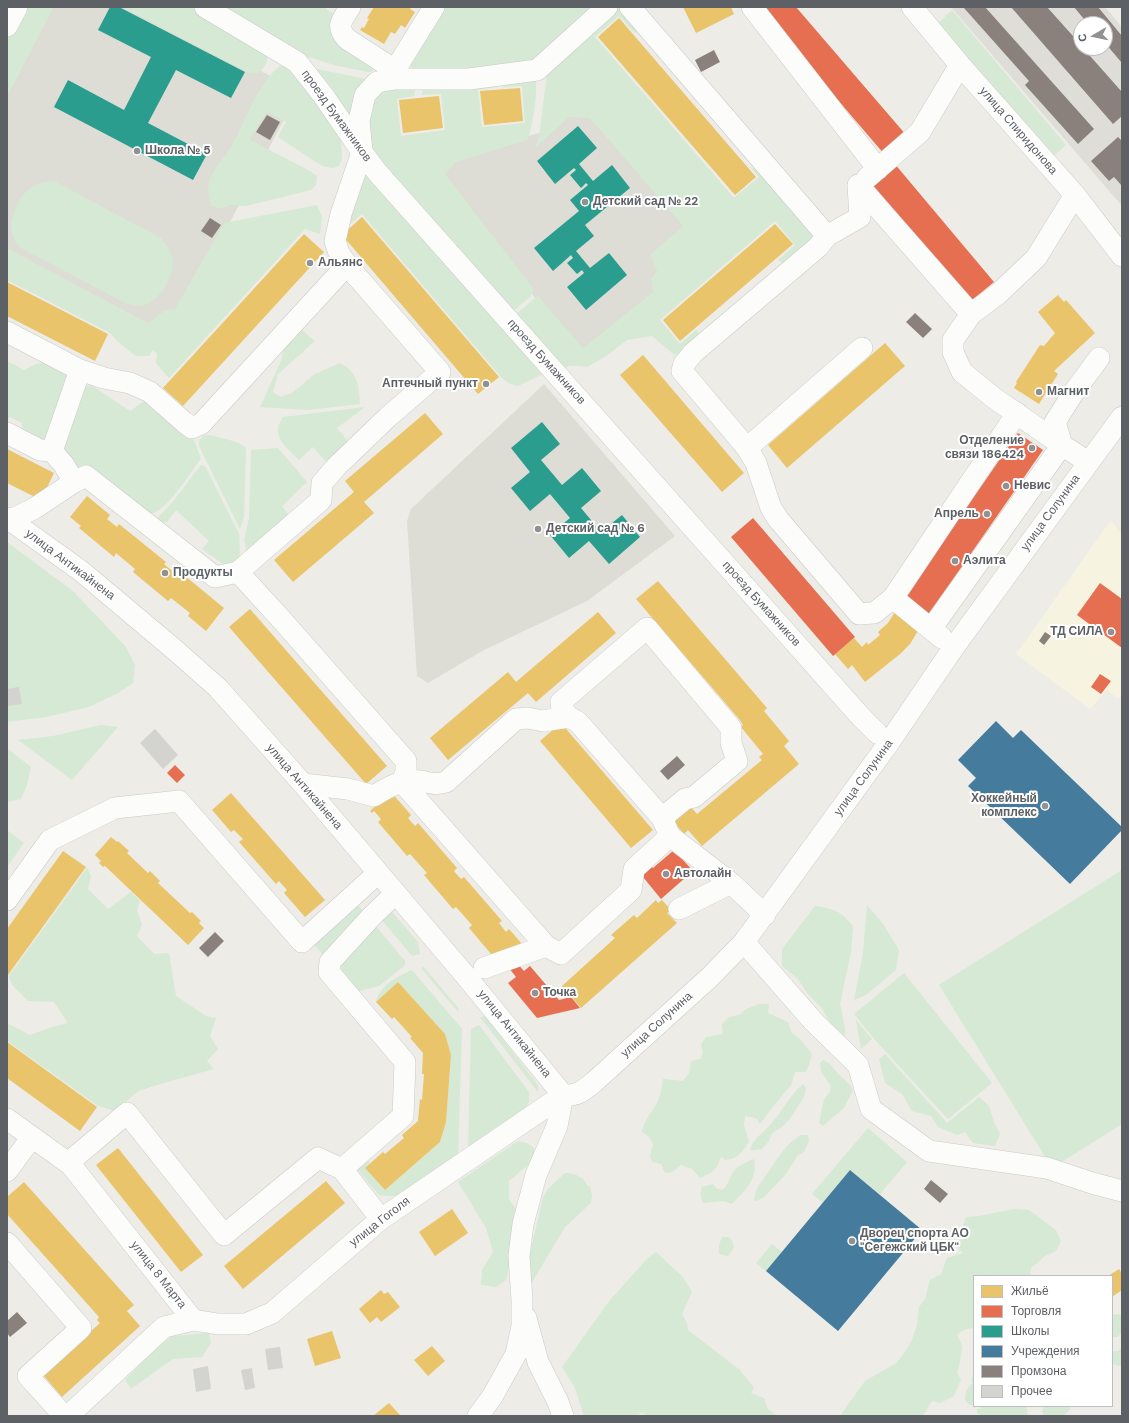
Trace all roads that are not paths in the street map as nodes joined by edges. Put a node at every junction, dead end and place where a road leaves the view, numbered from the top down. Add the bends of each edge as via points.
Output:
1 (17, 7) edge
2 (205, 7) edge
3 (350, 7) edge
4 (434, 7) edge
5 (607, 7) edge
6 (630, 7) edge
7 (752, 7) edge
8 (912, 7) edge
9 (7, 26) edge
10 (960, 65) junction
11 (395, 74) junction
12 (362, 152) junction
13 (878, 169) junction
14 (858, 185) junction
15 (1075, 195) junction
16 (827, 236) junction
17 (1122, 256) edge
18 (347, 265) junction
19 (971, 314) junction
20 (7, 332) edge
21 (862, 348) dead end
22 (1099, 358) dead end
23 (80, 370) junction
24 (1017, 412) junction
25 (1122, 417) edge
26 (7, 434) edge
27 (1062, 445) junction
28 (747, 448) junction
29 (52, 452) junction
30 (1088, 462) junction
31 (74, 482) junction
32 (9, 519) edge
33 (238, 572) junction
34 (893, 598) junction
35 (932, 629) junction
36 (954, 647) junction
37 (569, 717) junction
38 (877, 733) dead end
39 (402, 782) junction
40 (302, 784) junction
41 (348, 789) junction
42 (324, 810) junction
43 (666, 827) junction
44 (378, 873) junction
45 (731, 883) junction
46 (395, 894) junction
47 (7, 900) edge
48 (679, 910) dead end
49 (765, 915) junction
50 (744, 942) junction
51 (546, 946) junction
52 (484, 968) dead end
53 (563, 1095) junction
54 (7, 1119) edge
55 (32, 1137) junction
56 (68, 1163) junction
57 (342, 1169) junction
58 (7, 1171) edge
59 (1122, 1175) edge
60 (1102, 1185) junction
61 (1122, 1191) edge
62 (381, 1219) junction
63 (7, 1243) edge
64 (522, 1300) junction
65 (194, 1320) junction
66 (481, 1415) edge
67 (64, 1416) edge
68 (68, 1416) edge
69 (563, 1416) edge

1 - 9 street
2 - 12 street, проезд Бумажников via 297,62
3 - 11 street via 340,23 346,39
4 - 11 street
5 - 11 street via 537,70 469,79
6 - 16 street
7 - 13 street
8 - 10 street, улица Спиридонова
10 - 13 street via 920,132
10 - 15 street, улица Спиридонова
11 - 12 street via 377,82 365,95 359,121
12 - 18 street via 341,214 335,241
12 - 38 street, проезд Бумажников via 382,178
13 - 14 street
14 - 16 street via 860,217
14 - 19 street
15 - 17 street, улица Спиридонова
15 - 19 street via 1036,258 998,294
16 - 28 street via 693,353 684,364 682,371
18 - 23 street via 201,424 192,428 150,392 130,382 104,378
18 - 33 street via 440,372 337,466 322,483 321,500
19 - 24 street via 953,340 953,352 962,372 994,398
20 - 23 street
21 - 28 street
22 - 27 street via 1055,422
23 - 29 street
24 - 27 street
24 - 34 street
25 - 30 street, улица Солунина
26 - 29 street via 40,450
27 - 30 street
27 - 35 street
28 - 34 street via 756,462 771,508 778,519 859,614 874,613
29 - 31 street
30 - 36 street, улица Солунина
31 - 32 street via 35,508
31 - 33 street via 86,476 215,577
32 - 40 street, улица Антикайнена via 81,571 218,688
33 - 39 street via 406,761 406,772
34 - 35 street
35 - 36 street
36 - 49 street, улица Солунина
37 - 39 street via 543,721 516,719 446,782
37 - 43 street via 578,722
37 - 43 street via 562,709 561,702 647,628 731,728 731,743 737,761 694,798 685,799
39 - 41 street via 374,796
39 - 51 street
40 - 41 street
40 - 42 street, улица Антикайнена
41 - 42 street
42 - 44 street, улица Антикайнена
43 - 45 street
43 - 51 street via 634,869 631,890 561,954
44 - 46 street, улица Антикайнена
44 - 47 street via 302,942 179,801 114,808 50,840
45 - 48 street
45 - 49 street
46 - 53 street, улица Антикайнена
46 - 57 street via 330,962 329,972 405,1062 403,1116
49 - 50 street, улица Солунина
50 - 53 street, улица Солунина via 710,977 594,1082 578,1094
50 - 60 street via 813,1021 858,1064 871,1109 929,1151 1047,1168
51 - 52 street
53 - 62 street, улица Гоголя
53 - 64 street via 557,1126 536,1175 523,1224 519,1256
54 - 55 street, улица 8 Марта
55 - 56 street, улица 8 Марта
55 - 58 street
56 - 57 street via 127,1113 224,1235 318,1158
56 - 65 street, улица 8 Марта
57 - 62 street
59 - 60 street
60 - 61 street
62 - 65 street, улица Гоголя via 272,1313 246,1324 218,1324
63 - 67 street via 81,1328 28,1376
64 - 66 street via 522,1326 516,1354
64 - 69 street via 538,1362
65 - 68 street, улица 8 Марта via 164,1327

